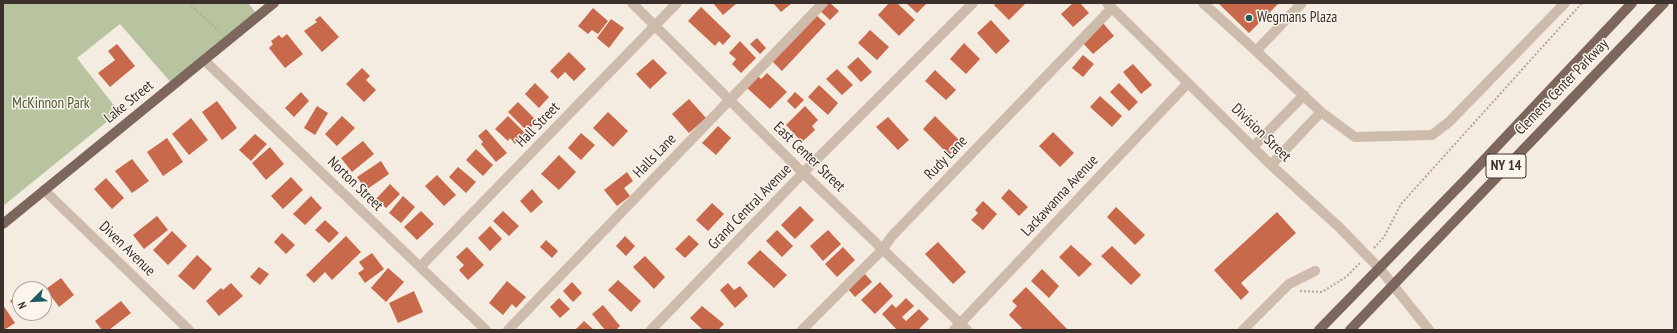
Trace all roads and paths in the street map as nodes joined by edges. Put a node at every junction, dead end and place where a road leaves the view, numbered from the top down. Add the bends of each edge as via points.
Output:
1 (188, 3) edge
2 (274, 3) edge
3 (632, 3) edge
4 (677, 3) edge
5 (823, 3) edge
6 (973, 3) edge
7 (1203, 3) edge
8 (1302, 3) edge
9 (1565, 3) edge
10 (1582, 3) edge
11 (1632, 3) edge
12 (1664, 3) edge
13 (1109, 6) edge
14 (655, 25) junction
15 (218, 30) dead end
16 (1256, 51) junction
17 (204, 60) junction
18 (1188, 83) junction
19 (1304, 95) junction
20 (730, 101) junction
21 (1320, 112) junction
22 (1253, 147) junction
23 (1271, 165) junction
24 (803, 173) junction
25 (44, 190) junction
26 (3, 224) edge
27 (883, 249) junction
28 (1367, 256) junction
29 (420, 267) junction
30 (1380, 270) junction
31 (1315, 271) dead end
32 (1393, 286) junction
33 (1296, 291) dead end
34 (960, 328) edge
35 (1427, 329) edge
36 (189, 330) edge
37 (486, 330) edge
38 (508, 330) edge
39 (651, 330) edge
40 (802, 330) edge
41 (1243, 330) edge
42 (1319, 330) edge
43 (1350, 330) edge

1 - 15 path
2 - 17 main road, Lake Street
3 - 14 street, East Center Street
4 - 14 street, Hall Street
5 - 20 street, Halls Lane
6 - 24 street, Grand Central Avenue
7 - 16 street
8 - 16 street
9 - 21 street via 1449,122 1432,135 1355,137
10 - 28 path via 1401,204 1384,237
11 - 30 main road, Clemens Center Parkway / NY 14
12 - 32 main road, Clemens Center Parkway / NY 14
13 - 18 street, Division Street
13 - 27 street, Rudy Lane via 896,232
14 - 20 street, East Center Street
14 - 29 street, Hall Street
16 - 19 street
17 - 25 main road, Lake Street
17 - 29 street, Norton Street
18 - 22 street, Division Street
18 - 34 street, Lackawanna Avenue
19 - 21 street
19 - 22 street
20 - 24 street, East Center Street
20 - 38 street, Halls Lane
21 - 23 street
22 - 23 street, Division Street
23 - 28 street, Division Street
24 - 27 street, East Center Street
24 - 39 street, Grand Central Avenue
25 - 26 main road, Lake Street
25 - 36 street, Diven Avenue
27 - 34 street, East Center Street
27 - 40 street, Rudy Lane
28 - 30 street, Division Street
28 - 33 path via 1346,277 1322,292
29 - 37 street, Norton Street
30 - 32 street, Division Street
30 - 42 main road, Clemens Center Parkway / NY 14
31 - 41 street via 1289,284
32 - 35 street, Division Street
32 - 43 main road, Clemens Center Parkway / NY 14

